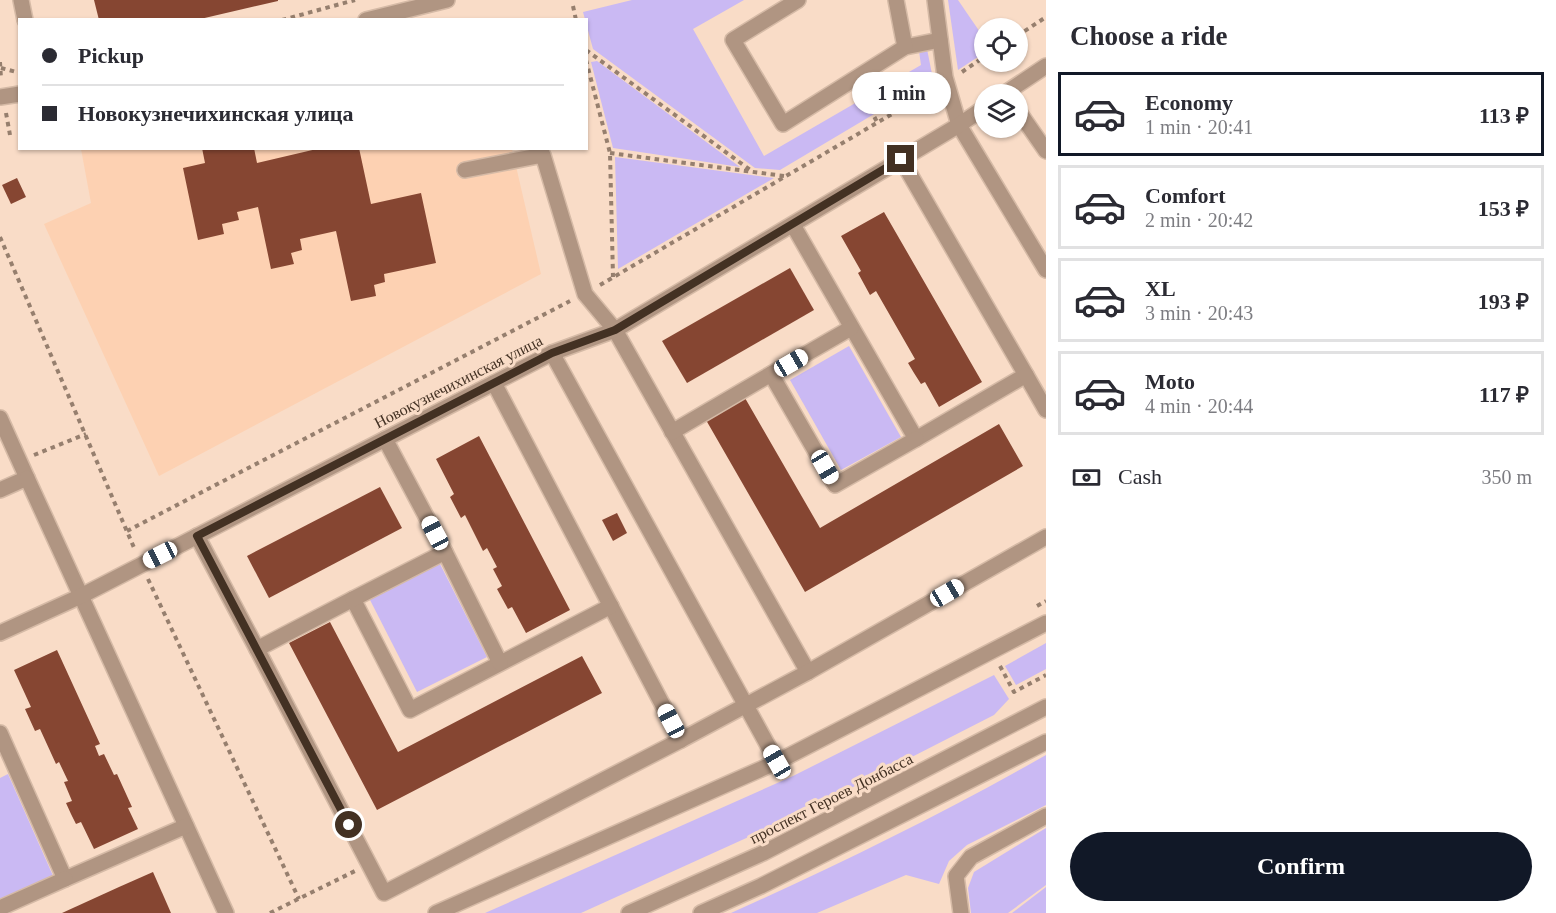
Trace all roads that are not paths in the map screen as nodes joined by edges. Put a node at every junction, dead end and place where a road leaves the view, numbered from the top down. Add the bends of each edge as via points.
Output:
1 (21, 0) edge
2 (447, 0) edge
3 (798, 0) edge
4 (896, 0) edge
5 (934, 0) edge
6 (412, 4) edge
7 (25, 18) edge
8 (372, 18) edge
9 (940, 40) junction
10 (905, 47) junction
11 (1046, 66) edge
12 (1020, 84) edge
13 (18, 94) edge
14 (0, 97) edge
15 (974, 115) edge
16 (959, 125) junction
17 (1028, 125) edge
18 (1046, 151) edge
19 (901, 159) junction
20 (465, 170) dead end
21 (793, 225) junction
22 (1046, 270) edge
23 (851, 328) junction
24 (615, 330) junction
25 (552, 353) junction
26 (771, 374) junction
27 (1026, 375) junction
28 (494, 383) junction
29 (1046, 410) edge
30 (0, 418) edge
31 (672, 432) junction
32 (385, 439) junction
33 (916, 439) junction
34 (27, 478) junction
35 (0, 490) edge
36 (197, 536) junction
37 (1046, 537) edge
38 (445, 552) junction
39 (81, 596) junction
40 (353, 599) junction
41 (610, 606) junction
42 (1046, 623) edge
43 (0, 633) edge
44 (257, 649) junction
45 (500, 663) junction
46 (808, 672) junction
47 (745, 705) junction
48 (1046, 707) edge
49 (0, 733) edge
50 (681, 740) junction
51 (1046, 742) edge
52 (777, 762) junction
53 (7, 766) edge
54 (1046, 816) edge
55 (186, 826) junction
56 (65, 879) junction
57 (0, 908) edge
58 (225, 913) edge
59 (436, 913) edge
60 (629, 913) edge
61 (701, 913) edge
62 (961, 913) edge

1 - 7 street
2 - 6 street
3 - 10 street via 734,40 783,124
4 - 10 street
5 - 9 street
6 - 8 street
9 - 10 street
9 - 16 street
11 - 12 street
13 - 14 street
15 - 16 street, Новокузнечихинская улица
16 - 19 street, Новокузнечихинская улица
16 - 22 street
17 - 18 street
19 - 21 street, Новокузнечихинская улица
19 - 27 street
20 - 24 street via 543,155 585,294
21 - 23 street
21 - 24 street, Новокузнечихинская улица
23 - 26 street
23 - 33 street
24 - 25 street, Новокузнечихинская улица
24 - 31 street
25 - 28 street, Новокузнечихинская улица
25 - 47 street
26 - 31 street
26 - 33 street via 835,485
27 - 29 street
27 - 33 street
28 - 32 street, Новокузнечихинская улица
28 - 41 street
30 - 34 street
31 - 46 street
32 - 36 street, Новокузнечихинская улица
32 - 38 street
34 - 35 street
34 - 39 street
36 - 39 street, Новокузнечихинская улица
36 - 44 street
37 - 46 street
38 - 40 street
38 - 45 street
39 - 43 street, Новокузнечихинская улица
39 - 55 street
40 - 44 street
40 - 45 street via 410,710
41 - 45 street
41 - 50 street
42 - 52 street
44 - 50 street via 384,894
46 - 47 street
47 - 50 street
47 - 52 street
48 - 60 street, проспект Героев Донбасса via 763,853
49 - 53 street
51 - 61 street
52 - 59 street
53 - 56 street
54 - 62 street via 970,857 956,876
55 - 56 street
55 - 58 street
56 - 57 street

